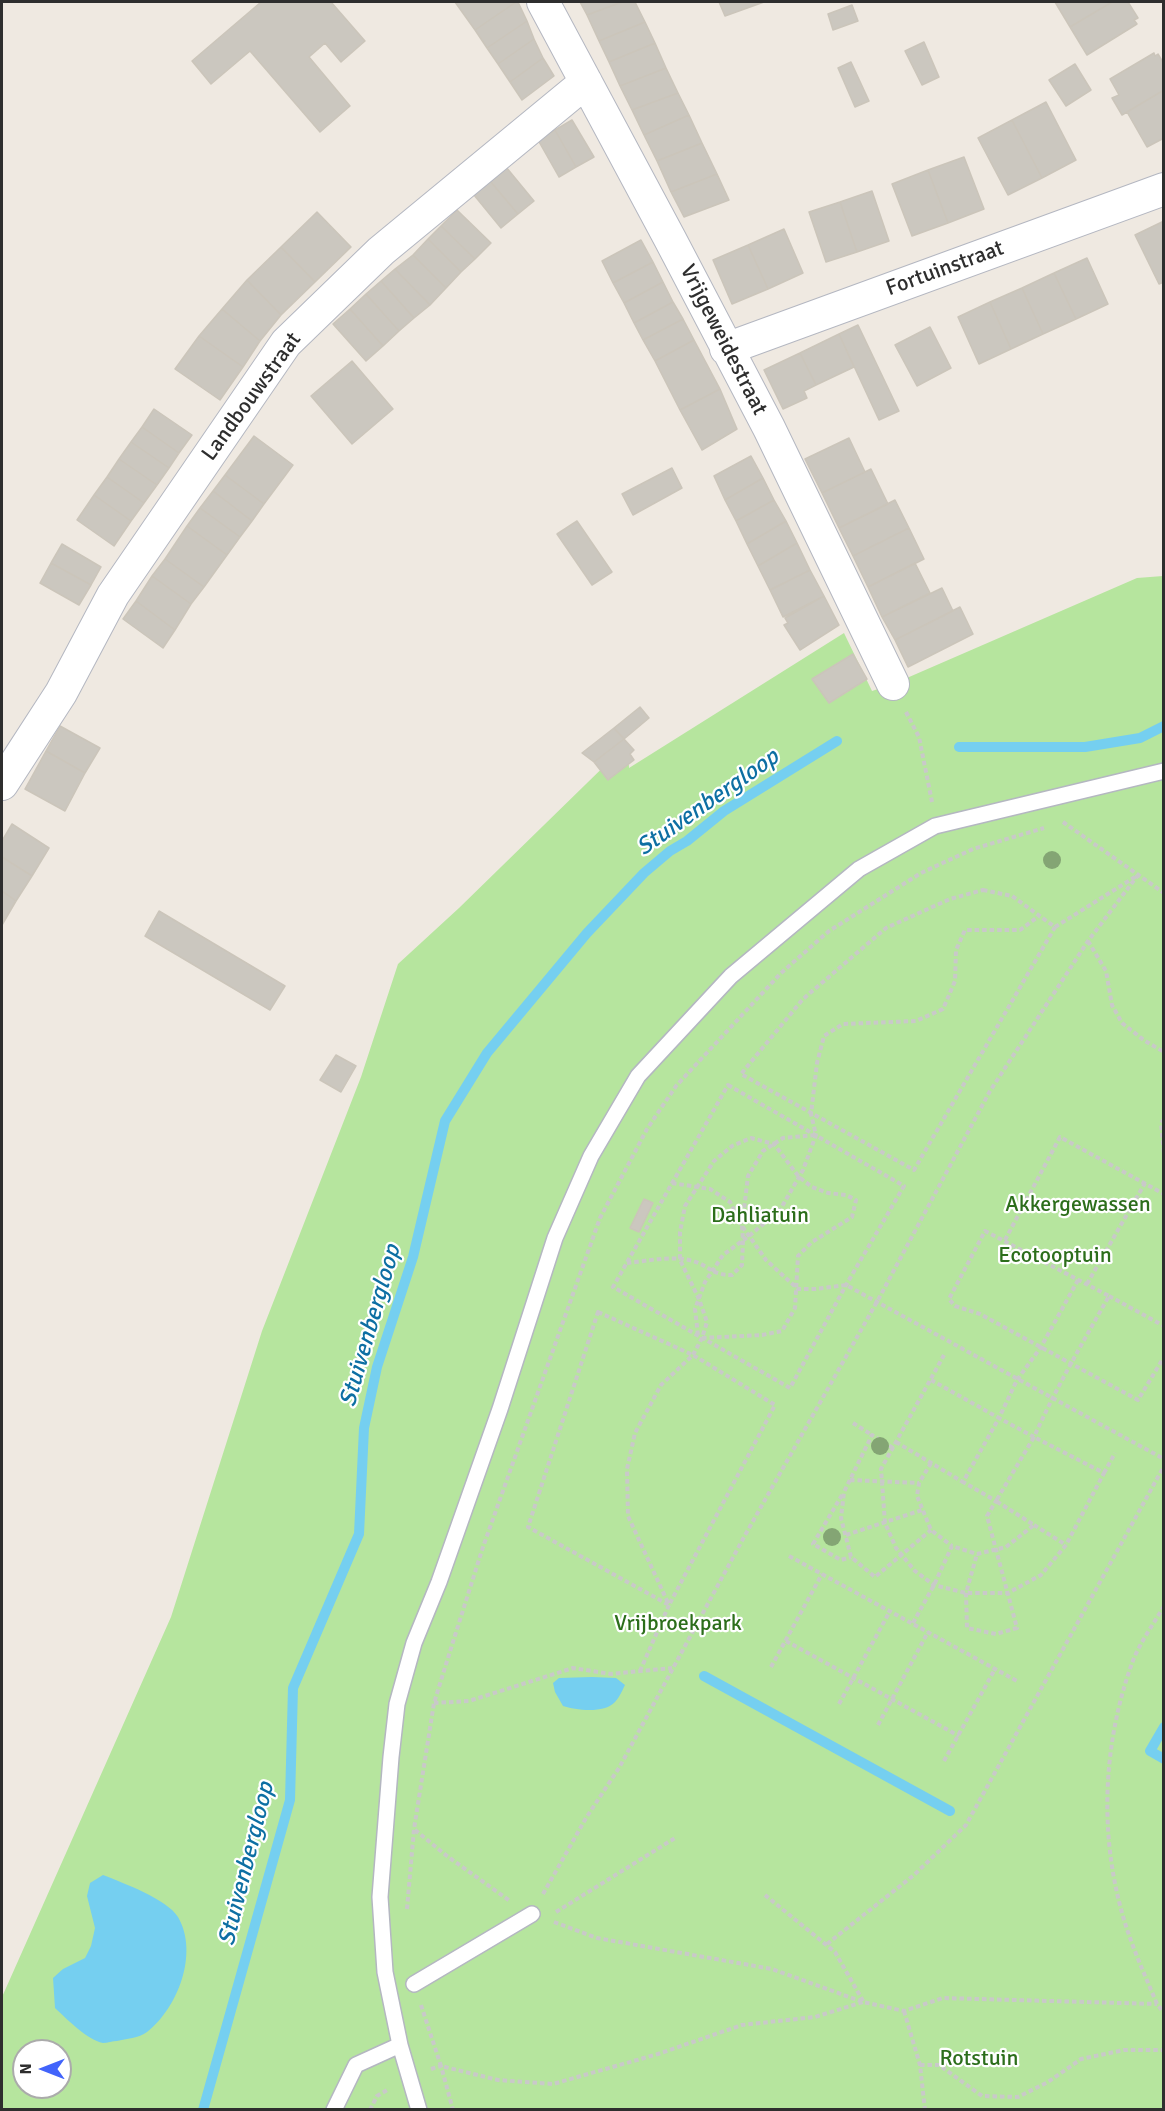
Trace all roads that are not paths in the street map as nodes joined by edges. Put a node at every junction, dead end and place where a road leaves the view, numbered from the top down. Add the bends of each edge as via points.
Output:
1 (543, 2) edge
2 (586, 82) junction
3 (1164, 189) edge
4 (726, 349) junction
5 (893, 684) road end
6 (1164, 771) edge
7 (2, 784) edge
8 (538, 1917) road end
9 (414, 1984) road end
10 (400, 2044) junction
11 (334, 2109) edge
12 (419, 2109) edge

1 - 2 street, Vrijgeweidestraat
2 - 4 street, Vrijgeweidestraat
2 - 7 street, Landbouwstraat via 381,251 286,343 113,595 61,693
3 - 4 street, Fortuinstraat
4 - 5 street, Vrijgeweidestraat via 769,428
6 - 10 lane via 935,826 859,869 731,976 638,1076 591,1156 555,1238 500,1408 414,1643 398,1704 381,1897 385,1972
8 - 9 lane
10 - 11 lane via 356,2065
10 - 12 lane

